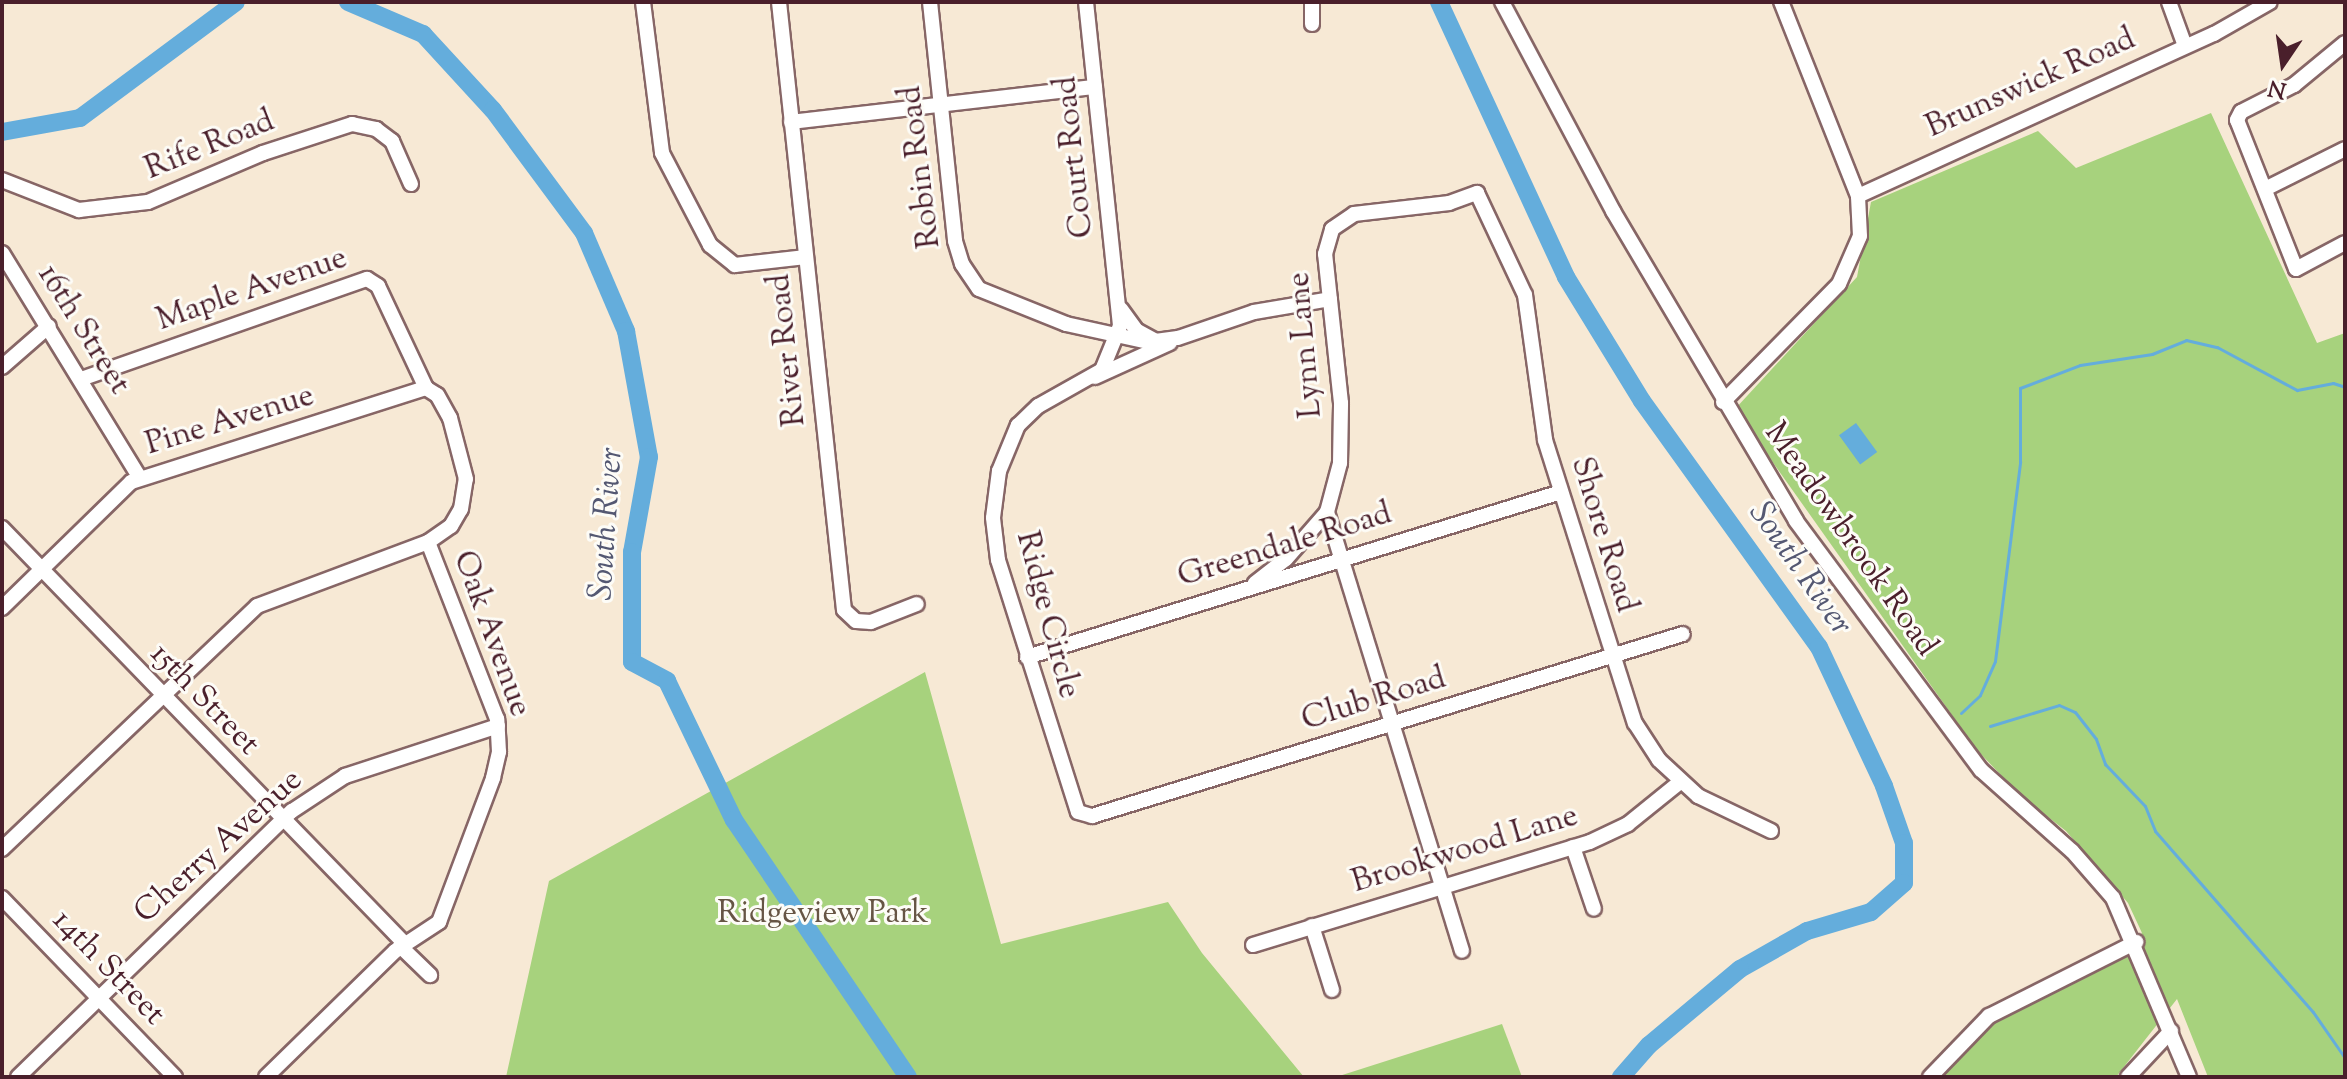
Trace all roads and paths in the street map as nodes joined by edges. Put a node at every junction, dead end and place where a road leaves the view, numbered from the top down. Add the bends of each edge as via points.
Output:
1 (643, 2) edge
2 (779, 2) edge
3 (930, 2) edge
4 (1086, 2) edge
5 (1312, 2) edge
6 (1502, 2) edge
7 (1781, 2) edge
8 (2169, 2) edge
9 (2270, 2) edge
10 (1312, 24) dead end
11 (2345, 43) edge
12 (2185, 46) junction
13 (1095, 87) junction
14 (941, 105) junction
15 (791, 122) junction
16 (2345, 149) edge
17 (2, 180) edge
18 (411, 184) dead end
19 (2265, 189) junction
20 (1477, 193) joint
21 (1858, 196) junction
22 (2345, 243) edge
23 (2, 253) edge
24 (806, 257) junction
25 (1330, 299) junction
26 (1120, 307) junction
27 (49, 326) junction
28 (1091, 331) junction
29 (1118, 337) junction
30 (1178, 338) junction
31 (1158, 342) junction
32 (2, 367) edge
33 (1098, 373) junction
34 (81, 379) junction
35 (426, 388) junction
36 (1723, 402) junction
37 (140, 478) junction
38 (1561, 492) junction
39 (1327, 512) junction
40 (2, 528) edge
41 (428, 542) junction
42 (1341, 557) junction
43 (40, 571) junction
44 (1255, 583) junction
45 (917, 604) dead end
46 (2, 608) edge
47 (1683, 634) dead end
48 (1611, 656) junction
49 (1027, 657) junction
50 (161, 696) junction
51 (1392, 724) junction
52 (498, 726) junction
53 (1680, 782) junction
54 (1080, 814) joint
55 (281, 820) junction
56 (1771, 831) dead end
57 (1573, 847) junction
58 (2, 849) edge
59 (1443, 887) junction
60 (2, 898) edge
61 (1594, 909) dead end
62 (1312, 926) junction
63 (2136, 942) junction
64 (402, 944) junction
65 (1253, 945) dead end
66 (1462, 951) dead end
67 (430, 975) dead end
68 (1332, 990) dead end
69 (98, 998) junction
70 (2171, 1031) junction
71 (18, 1077) edge
72 (175, 1077) edge
73 (266, 1077) edge
74 (1930, 1077) edge
75 (2128, 1077) edge
76 (2189, 1077) edge

1 - 24 street via 662,153 710,245 735,265
2 - 15 street, River Road
3 - 14 street, Robin Road
4 - 13 street, Court Road
5 - 10 street
6 - 36 street, Meadowbrook Road
7 - 21 street
8 - 12 street
9 - 12 street, Brunswick Road
11 - 19 street via 2294,85 2239,115 2238,125
12 - 21 street, Brunswick Road
13 - 14 street
13 - 26 street, Court Road
14 - 15 street
14 - 28 street, Robin Road via 955,241 967,275 995,298
15 - 24 street, River Road
16 - 19 street
17 - 18 street, Rife Road via 68,209 148,202 263,153 352,124 376,129 392,141
19 - 22 street via 2296,269
20 - 25 street, Lynn Lane via 1449,203 1354,214 1339,222 1326,247
20 - 38 street, Shore Road via 1525,295 1540,410
21 - 36 street via 1860,236 1848,272
23 - 27 street, 16th Street
24 - 45 street, River Road via 844,610 856,621 871,622
25 - 30 street, Ridge Circle via 1231,318
25 - 39 street, Lynn Lane via 1342,435
26 - 28 street
26 - 29 street, Court Road
26 - 31 street via 1136,330
27 - 32 street
27 - 34 street, 16th Street
28 - 29 street, Robin Road
28 - 33 street via 1101,348
29 - 31 street, Ridge Circle
29 - 33 street
30 - 31 street, Ridge Circle
30 - 33 street, Ridge Circle via 1106,376
33 - 49 street, Ridge Circle via 1024,418 999,471 994,540
34 - 35 street, Maple Avenue via 367,279 378,286
34 - 37 street, 16th Street
35 - 37 street, Pine Avenue
35 - 41 street, Oak Avenue via 440,399 450,418 466,479 459,514
36 - 63 street, Meadowbrook Road via 1796,521 1937,712 2001,791 2091,869
37 - 43 street, Pine Avenue
38 - 42 street, Greendale Road
38 - 48 street, Shore Road
39 - 42 street, Lynn Lane
39 - 44 street via 1286,559
40 - 43 street, 15th Street
41 - 50 street via 265,601
41 - 52 street, Oak Avenue
42 - 44 street, Greendale Road
42 - 51 street, Lynn Lane
43 - 46 street, Pine Avenue
43 - 50 street, 15th Street
44 - 49 street, Greendale Road
47 - 48 street, Club Road
48 - 51 street, Club Road
48 - 53 street, Shore Road via 1635,723
49 - 54 street, Ridge Circle
50 - 55 street, 15th Street
50 - 58 street
51 - 54 street, Club Road via 1092,816
51 - 59 street, Lynn Lane
52 - 55 street, Cherry Avenue via 345,776
52 - 64 street, Oak Avenue via 493,778 439,922
53 - 56 street, Shore Road via 1716,808
53 - 57 street, Brookwood Lane via 1628,824
55 - 64 street, 15th Street
55 - 69 street, Cherry Avenue
57 - 59 street, Brookwood Lane
57 - 61 street
59 - 62 street, Brookwood Lane
59 - 66 street, Lynn Lane
60 - 69 street, 14th Street
62 - 65 street, Brookwood Lane
62 - 68 street
63 - 70 street, Meadowbrook Road
63 - 74 street via 1989,1016
64 - 67 street, 15th Street
64 - 73 street, Oak Avenue
69 - 71 street, Cherry Avenue
69 - 72 street, 14th Street
70 - 75 street
70 - 76 street, Meadowbrook Road

